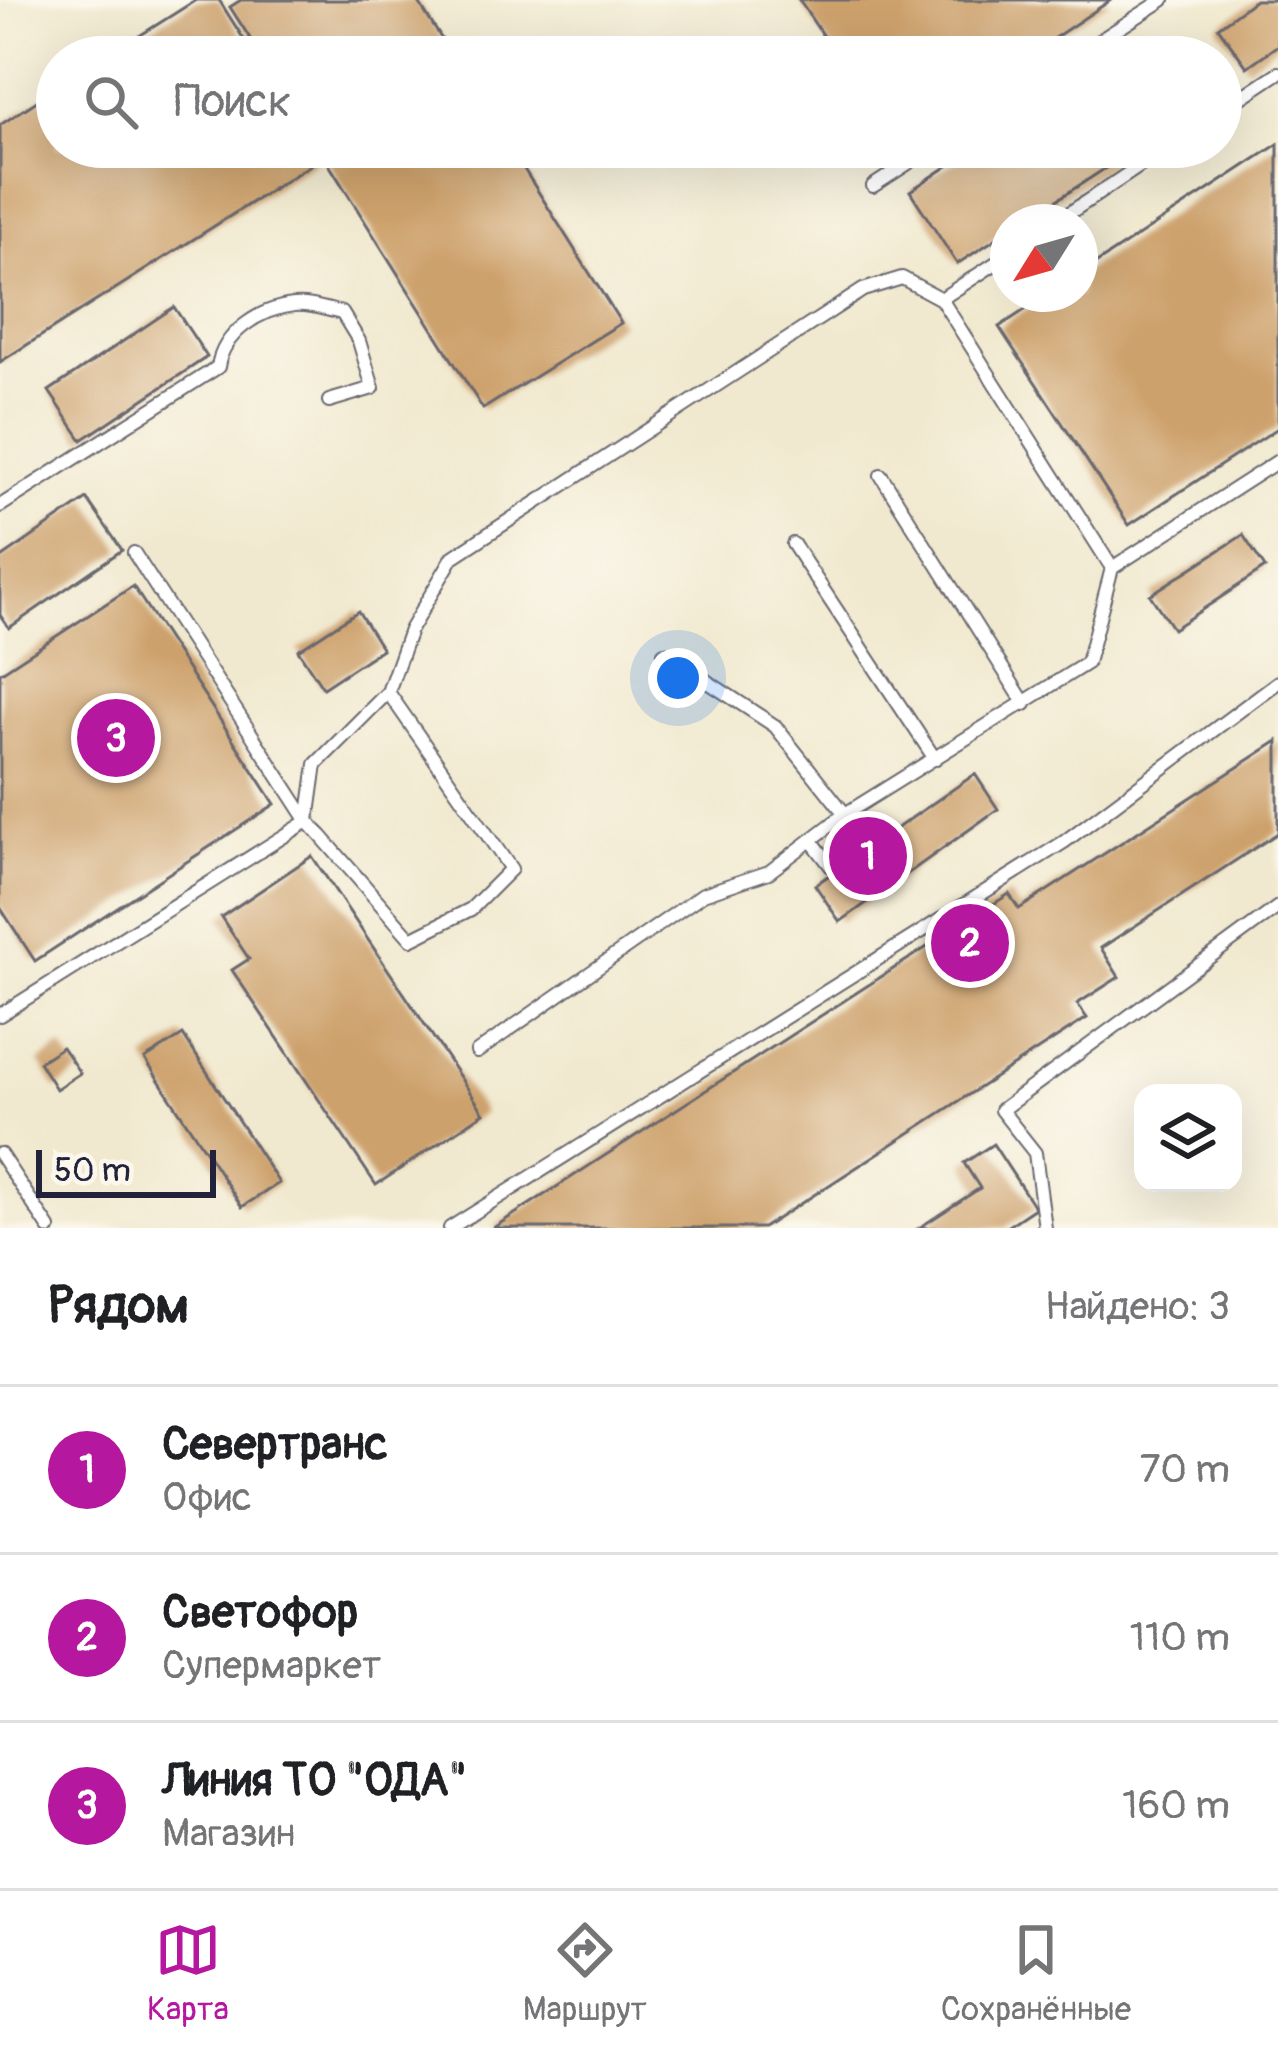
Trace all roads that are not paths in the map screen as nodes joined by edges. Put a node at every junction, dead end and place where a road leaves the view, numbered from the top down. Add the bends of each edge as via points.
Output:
1 (1163, 0) edge
2 (1107, 36) edge
3 (1278, 73) edge
4 (1242, 97) edge
5 (901, 168) edge
6 (1137, 168) edge
7 (873, 186) dead end
8 (1083, 204) edge
9 (990, 266) edge
10 (941, 299) junction
11 (329, 401) dead end
12 (1278, 461) edge
13 (881, 475) dead end
14 (0, 506) edge
15 (793, 544) dead end
16 (134, 554) dead end
17 (1112, 568) junction
18 (664, 653) dead end
19 (1278, 682) edge
20 (388, 692) junction
21 (1025, 704) junction
22 (935, 759) junction
23 (845, 814) junction
24 (308, 820) junction
25 (812, 839) junction
26 (831, 866) dead end
27 (1278, 907) edge
28 (0, 1014) edge
29 (477, 1052) dead end
30 (0, 1154) edge
31 (49, 1228) edge
32 (449, 1228) edge
33 (1045, 1228) edge

1 - 2 lane
3 - 4 lane
5 - 7 lane
6 - 8 lane
9 - 10 lane
10 - 17 lane
10 - 20 lane via 902,278 863,290 453,557 410,630
11 - 14 lane via 373,388 359,341 342,313 295,305 239,327 221,346 218,367
12 - 17 lane
13 - 21 lane
15 - 22 lane
16 - 24 lane
17 - 21 lane via 1087,663
18 - 23 lane via 775,726
19 - 32 lane via 1064,842
20 - 24 lane via 316,764
20 - 24 lane via 511,869 471,909 411,939
21 - 22 lane
22 - 23 lane
23 - 25 lane
24 - 28 lane
25 - 26 lane
25 - 29 lane via 769,872 703,894
27 - 33 lane via 1001,1110 1035,1154
30 - 31 lane

